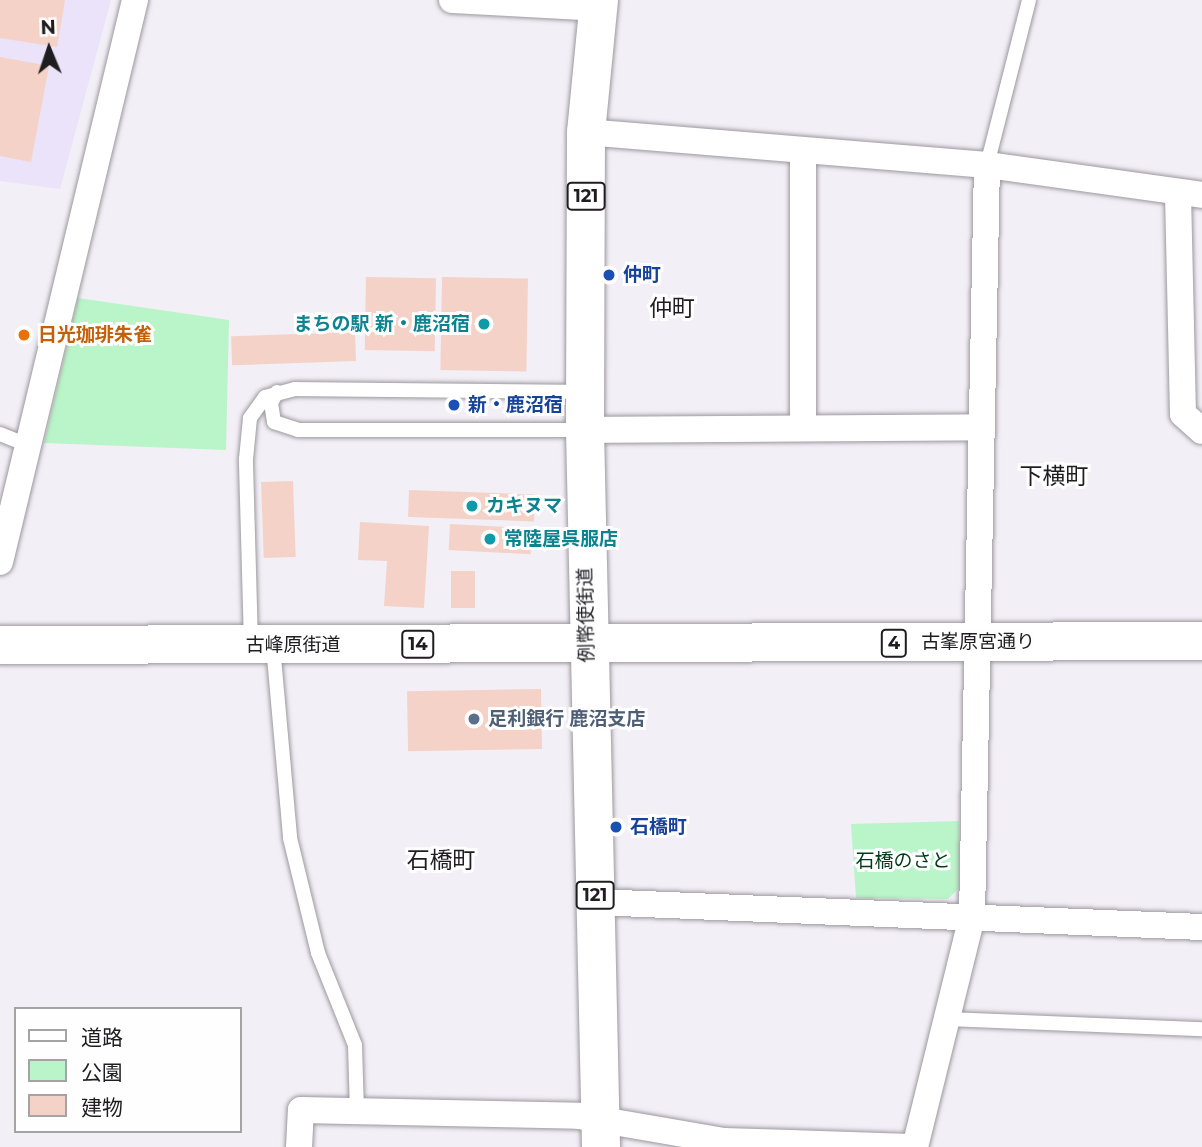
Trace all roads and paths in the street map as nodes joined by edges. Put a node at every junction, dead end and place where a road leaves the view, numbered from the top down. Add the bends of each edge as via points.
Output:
1 (135, 0) edge
2 (452, 0) edge
3 (1029, 0) edge
4 (598, 4) edge
5 (586, 132) junction
6 (803, 152) junction
7 (987, 165) junction
8 (1190, 194) edge
9 (277, 392) junction
10 (585, 392) junction
11 (803, 427) junction
12 (981, 427) junction
13 (585, 430) junction
14 (1202, 431) edge
15 (0, 434) edge
16 (25, 444) junction
17 (0, 562) edge
18 (1202, 641) edge
19 (977, 642) junction
20 (586, 643) junction
21 (0, 645) edge
22 (262, 645) junction
23 (595, 902) junction
24 (972, 917) junction
25 (1202, 927) edge
26 (948, 1019) junction
27 (1202, 1029) edge
28 (357, 1112) junction
29 (602, 1134) edge
30 (299, 1147) edge
31 (913, 1147) edge

1 - 16 street
2 - 4 street
3 - 7 lane
4 - 5 main road, 例幣使街道 / 121
5 - 6 street
5 - 10 main road, 例幣使街道 / 121
6 - 7 street
6 - 11 street
7 - 8 street
7 - 12 street
8 - 14 street via 1184,414
9 - 10 lane
9 - 13 lane via 271,403 274,422 298,430
9 - 22 lane via 256,406 249,429
10 - 13 main road, 例幣使街道 / 121
11 - 12 street
11 - 13 street
12 - 19 street
13 - 20 main road, 例幣使街道 / 121
15 - 16 lane
16 - 17 street
18 - 19 main road, 古峯原宮通り / 4
19 - 20 main road, 古峯原宮通り / 4
19 - 24 street
20 - 22 main road, 古峰原街道 / 14
20 - 23 main road, 例幣使街道 / 121
21 - 22 main road, 古峰原街道 / 14
22 - 28 lane via 290,838 318,953 355,1045
23 - 24 street
23 - 29 main road, 例幣使街道 / 121
24 - 25 street
24 - 26 street
26 - 27 lane
26 - 31 street
28 - 29 street
28 - 30 street via 301,1110
29 - 31 street

